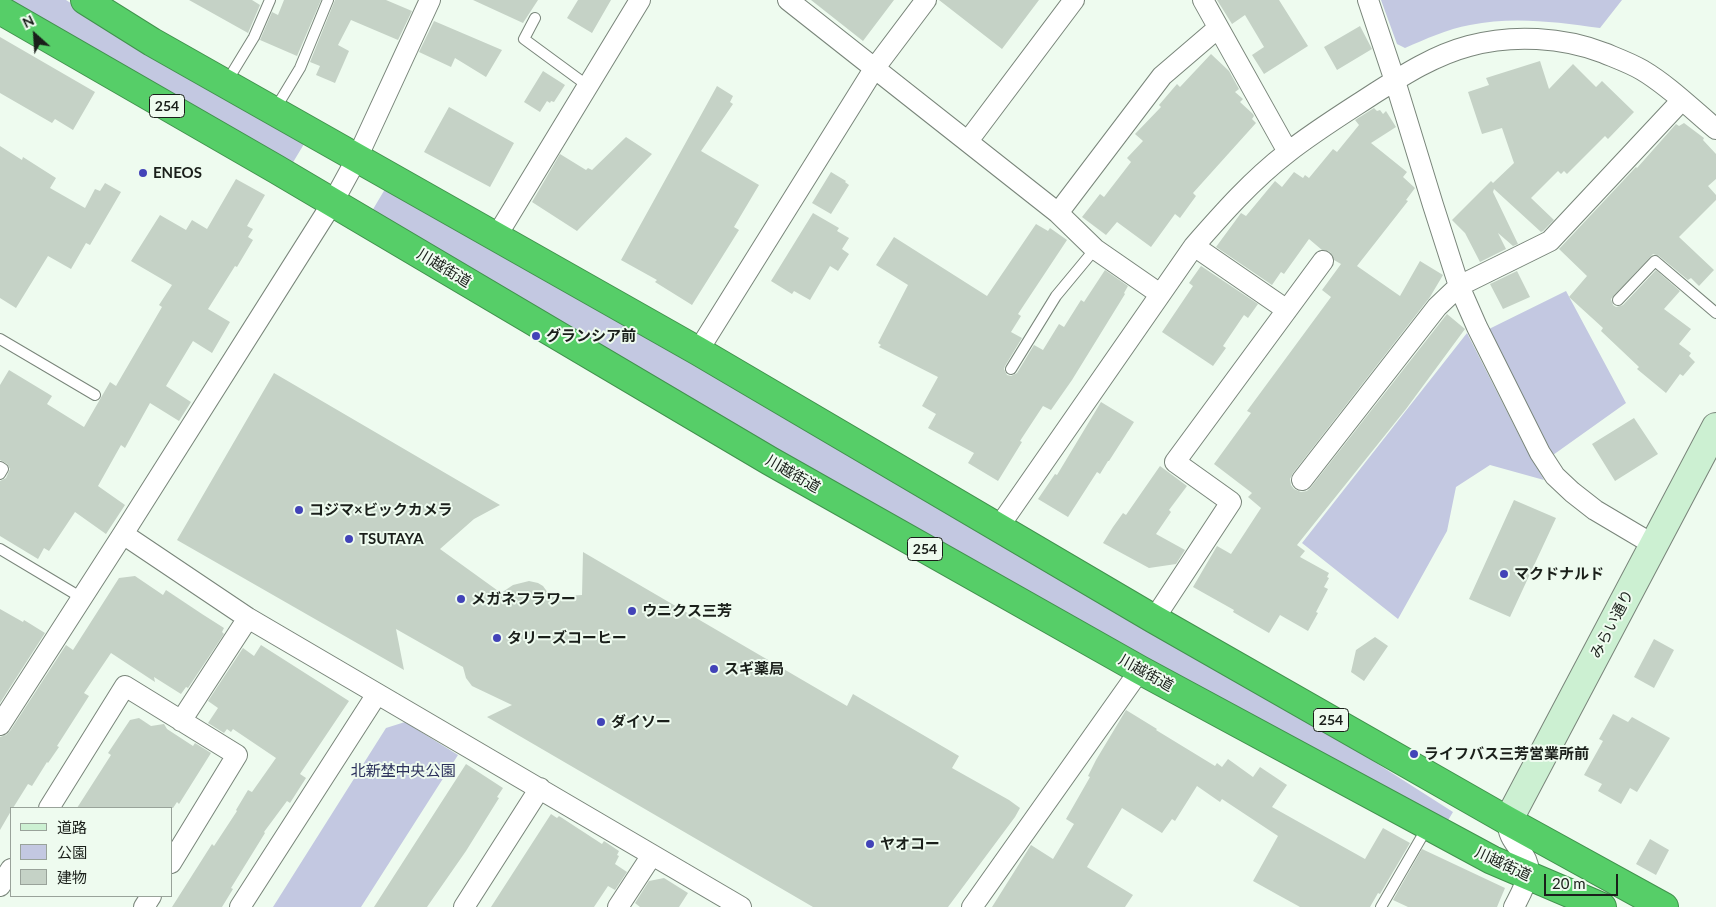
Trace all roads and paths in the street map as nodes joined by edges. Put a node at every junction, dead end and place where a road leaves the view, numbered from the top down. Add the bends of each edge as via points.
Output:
1 (85, 0) edge
2 (270, 0) edge
3 (328, 0) edge
4 (430, 0) edge
5 (788, 0) edge
6 (926, 0) edge
7 (1074, 0) edge
8 (1203, 0) edge
9 (1368, 0) edge
10 (639, 1) edge
11 (0, 10) edge
12 (535, 18) dead end
13 (1218, 28) junction
14 (874, 69) junction
15 (1395, 81) junction
16 (226, 83) junction
17 (588, 86) junction
18 (1682, 100) junction
19 (274, 111) junction
20 (1716, 129) edge
21 (968, 141) junction
22 (1288, 152) junction
23 (357, 158) junction
24 (333, 202) junction
25 (1058, 213) junction
26 (496, 237) junction
27 (1194, 246) junction
28 (1095, 249) junction
29 (1323, 262) dead end
30 (1459, 286) junction
31 (1160, 294) junction
32 (1618, 300) dead end
33 (1287, 310) junction
34 (1716, 314) edge
35 (0, 339) edge
36 (698, 351) junction
37 (1011, 368) dead end
38 (95, 395) dead end
39 (1716, 427) edge
40 (0, 467) edge
41 (0, 474) edge
42 (1302, 480) dead end
43 (998, 528) junction
44 (123, 534) junction
45 (1654, 545) junction
46 (0, 549) edge
47 (82, 598) junction
48 (248, 618) junction
49 (1154, 619) junction
50 (1140, 670) junction
51 (377, 694) junction
52 (182, 721) junction
53 (0, 725) edge
54 (540, 788) junction
55 (50, 807) edge
56 (1508, 821) junction
57 (1428, 826) junction
58 (652, 855) junction
59 (172, 861) edge
60 (10, 871) edge
61 (1528, 876) junction
62 (0, 886) edge
63 (240, 907) edge
64 (464, 907) edge
65 (618, 907) edge
66 (741, 907) edge
67 (972, 907) edge
68 (1381, 907) edge
69 (1514, 907) edge
70 (1602, 907) edge
71 (1664, 907) edge

1 - 16 highway, 254
2 - 16 lane via 254,37
3 - 19 lane via 300,68
4 - 23 street
5 - 14 street
6 - 14 street
7 - 21 street
8 - 13 street
9 - 15 street
10 - 17 street
11 - 24 highway, 川越街道 / 254
12 - 17 lane via 524,39
13 - 22 street
13 - 25 street via 1162,76
14 - 21 street
14 - 36 street
15 - 18 street via 1428,61 1470,45 1538,40 1602,52 1642,70
15 - 22 street
15 - 30 street
16 - 19 highway, 254
17 - 26 street
18 - 20 street
18 - 30 street via 1550,241
19 - 23 highway, 254
21 - 25 street
22 - 27 street via 1244,190
23 - 24 street
23 - 26 highway, 254
24 - 44 street
24 - 50 highway, 川越街道 / 254 via 770,462
25 - 28 street
26 - 36 highway, 254
27 - 31 street
27 - 33 street
28 - 31 street
28 - 37 lane via 1056,296
29 - 33 street
30 - 42 street via 1437,307
30 - 45 street via 1540,453 1555,476 1595,510
31 - 43 street
32 - 34 lane via 1655,261
33 - 49 street via 1175,462 1231,502
35 - 38 lane
36 - 43 highway, 254
39 - 45 street, みらい通り
40 - 41 lane via 3,469
43 - 49 highway, 254
44 - 47 street
44 - 48 street
45 - 56 street, みらい通り
46 - 47 lane
47 - 53 street
48 - 51 street
48 - 52 street
49 - 56 highway, 254
50 - 57 highway, 川越街道 / 254
50 - 67 street
51 - 54 street
51 - 63 street
52 - 55 street via 125,686
52 - 59 street via 237,754
54 - 58 street
54 - 64 street
56 - 61 street via 1510,837 1526,858
56 - 71 highway, 254
57 - 61 highway, 川越街道 / 254
57 - 68 lane
58 - 65 street
58 - 66 street
60 - 62 street
61 - 69 street
61 - 70 highway, 川越街道 / 254

